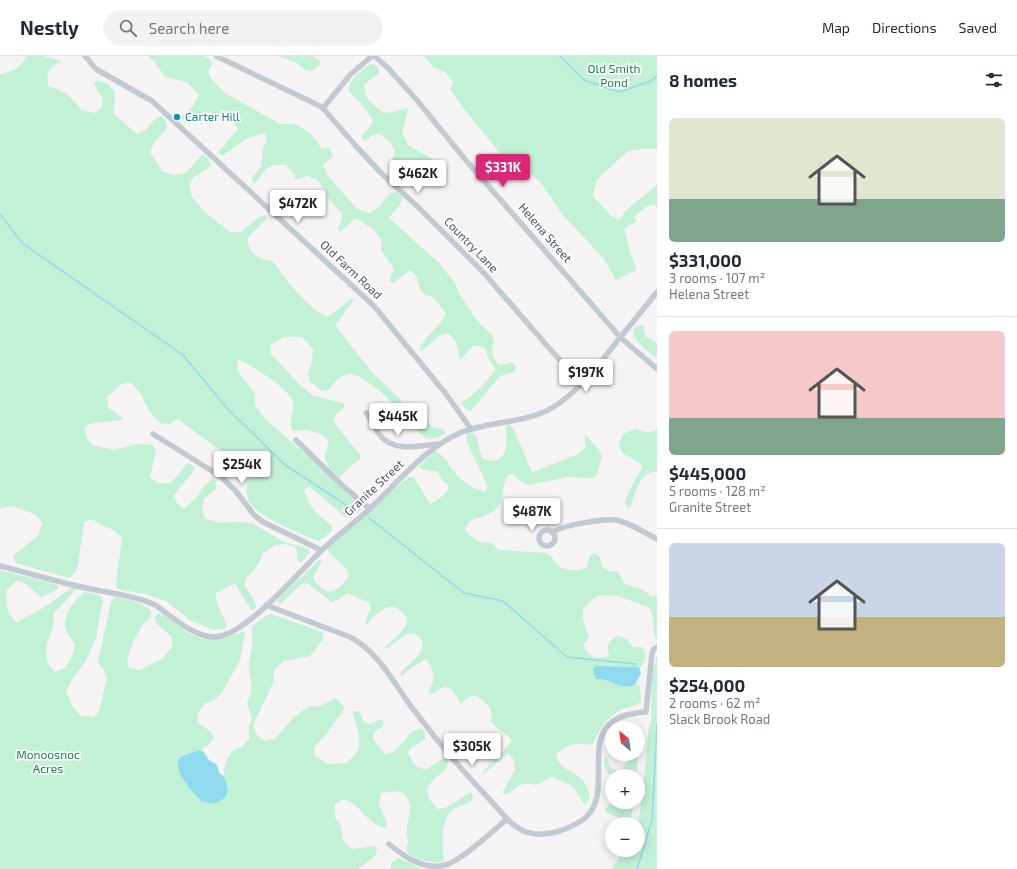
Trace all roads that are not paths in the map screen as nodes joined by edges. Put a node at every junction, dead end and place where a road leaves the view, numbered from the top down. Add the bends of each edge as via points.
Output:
1 (85, 56) edge
2 (216, 56) edge
3 (373, 56) edge
4 (323, 108) junction
5 (657, 292) edge
6 (620, 336) junction
7 (657, 369) edge
8 (582, 384) junction
9 (366, 413) dead end
10 (472, 429) junction
11 (153, 434) dead end
12 (296, 440) dead end
13 (440, 444) junction
14 (370, 509) junction
15 (553, 532) dead end
16 (657, 539) edge
17 (321, 550) junction
18 (0, 566) edge
19 (266, 605) junction
20 (657, 647) edge
21 (507, 818) junction
22 (389, 844) dead end

1 - 10 street, Old Farm Road via 96,69 152,101 374,306
2 - 4 street, Country Lane
3 - 4 street via 350,75
3 - 6 street, Helena Street via 387,66
4 - 8 street, Country Lane via 383,175 483,272
5 - 6 street, Granite Street
6 - 7 street, Helena Street
6 - 8 street, Granite Street
8 - 10 street, Granite Street via 558,405 542,413
9 - 13 street via 380,435 390,444 413,447
10 - 13 street, Granite Street
11 - 17 street via 220,476 263,522
12 - 14 street
13 - 14 street, Granite Street
14 - 17 street, Granite Street
15 - 16 street via 567,526 614,519
17 - 19 street, Granite Street
18 - 19 street, Granite Street via 155,604 194,632 216,637 231,633
19 - 21 street via 350,637 367,648 390,674 442,746
20 - 21 street via 652,653 646,712 632,713 612,721 601,738 595,804 586,817 575,825 547,834 524,832
21 - 22 street via 467,852 447,865 425,865 412,860

